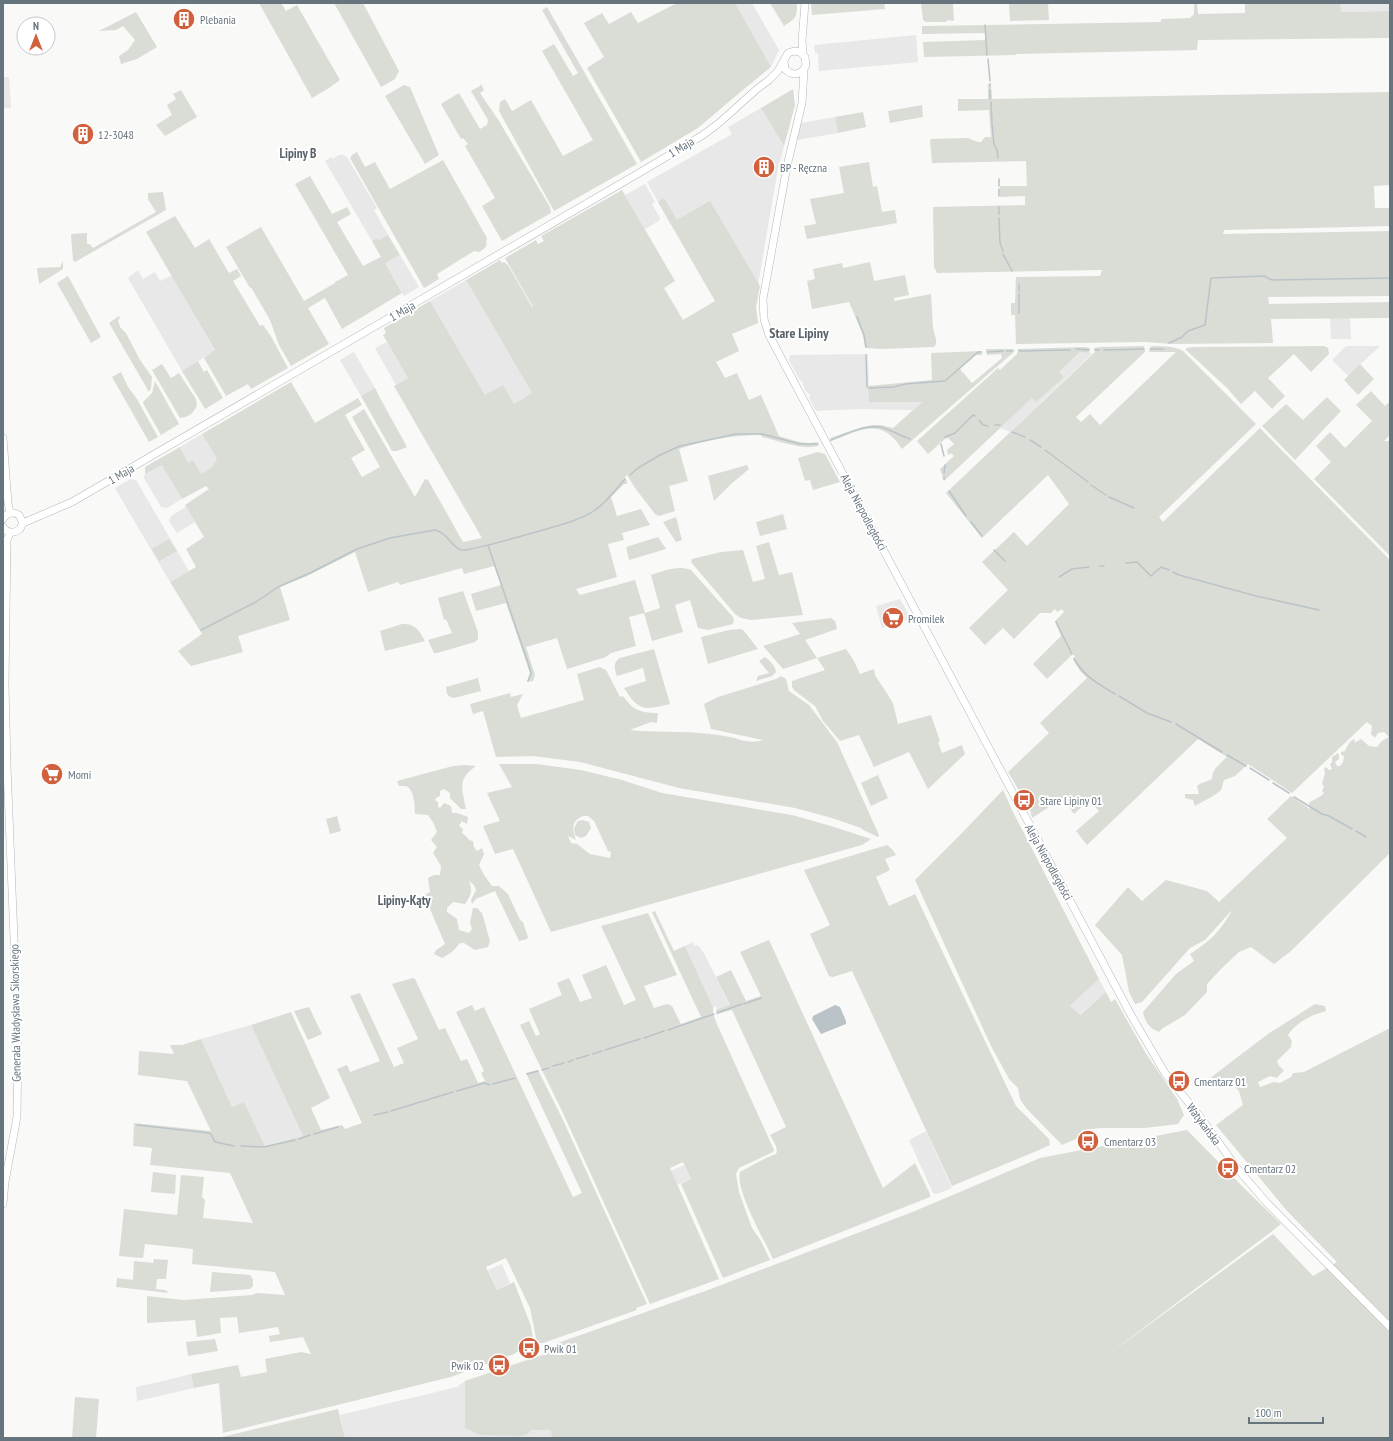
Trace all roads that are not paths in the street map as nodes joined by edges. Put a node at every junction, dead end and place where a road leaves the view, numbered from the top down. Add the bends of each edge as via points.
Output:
1 (805, 3) edge
2 (803, 26) junction
3 (791, 52) junction
4 (803, 54) junction
5 (784, 61) junction
6 (804, 70) junction
7 (791, 73) junction
8 (769, 80) junction
9 (802, 91) junction
10 (3, 438) edge
11 (10, 513) junction
12 (3, 519) edge
13 (22, 523) junction
14 (3, 527) edge
15 (10, 532) junction
16 (1075, 909) joint
17 (3, 1204) edge
18 (1390, 1327) edge

1 - 2 street
2 - 3 street
2 - 4 street
3 - 4 street
3 - 5 street
4 - 6 street via 807,63
5 - 7 street via 785,69
5 - 8 street, 1 Maja
6 - 7 street via 800,73
6 - 9 street, Aleja Niepodległości
7 - 8 street, 1 Maja
7 - 9 street
8 - 13 street, 1 Maja via 703,135 639,173 72,502
9 - 16 street, Aleja Niepodległości via 802,103 787,166 763,299 766,327
10 - 11 street
11 - 12 street
11 - 13 street via 19,515
13 - 15 street, 1 Maja via 19,531
14 - 15 street
15 - 17 street, Generała Władysława Sikorskiego via 7,540 5,684 18,1037 17,1117
16 - 18 street, Watykańska via 1153,1053 1232,1162 1267,1202

